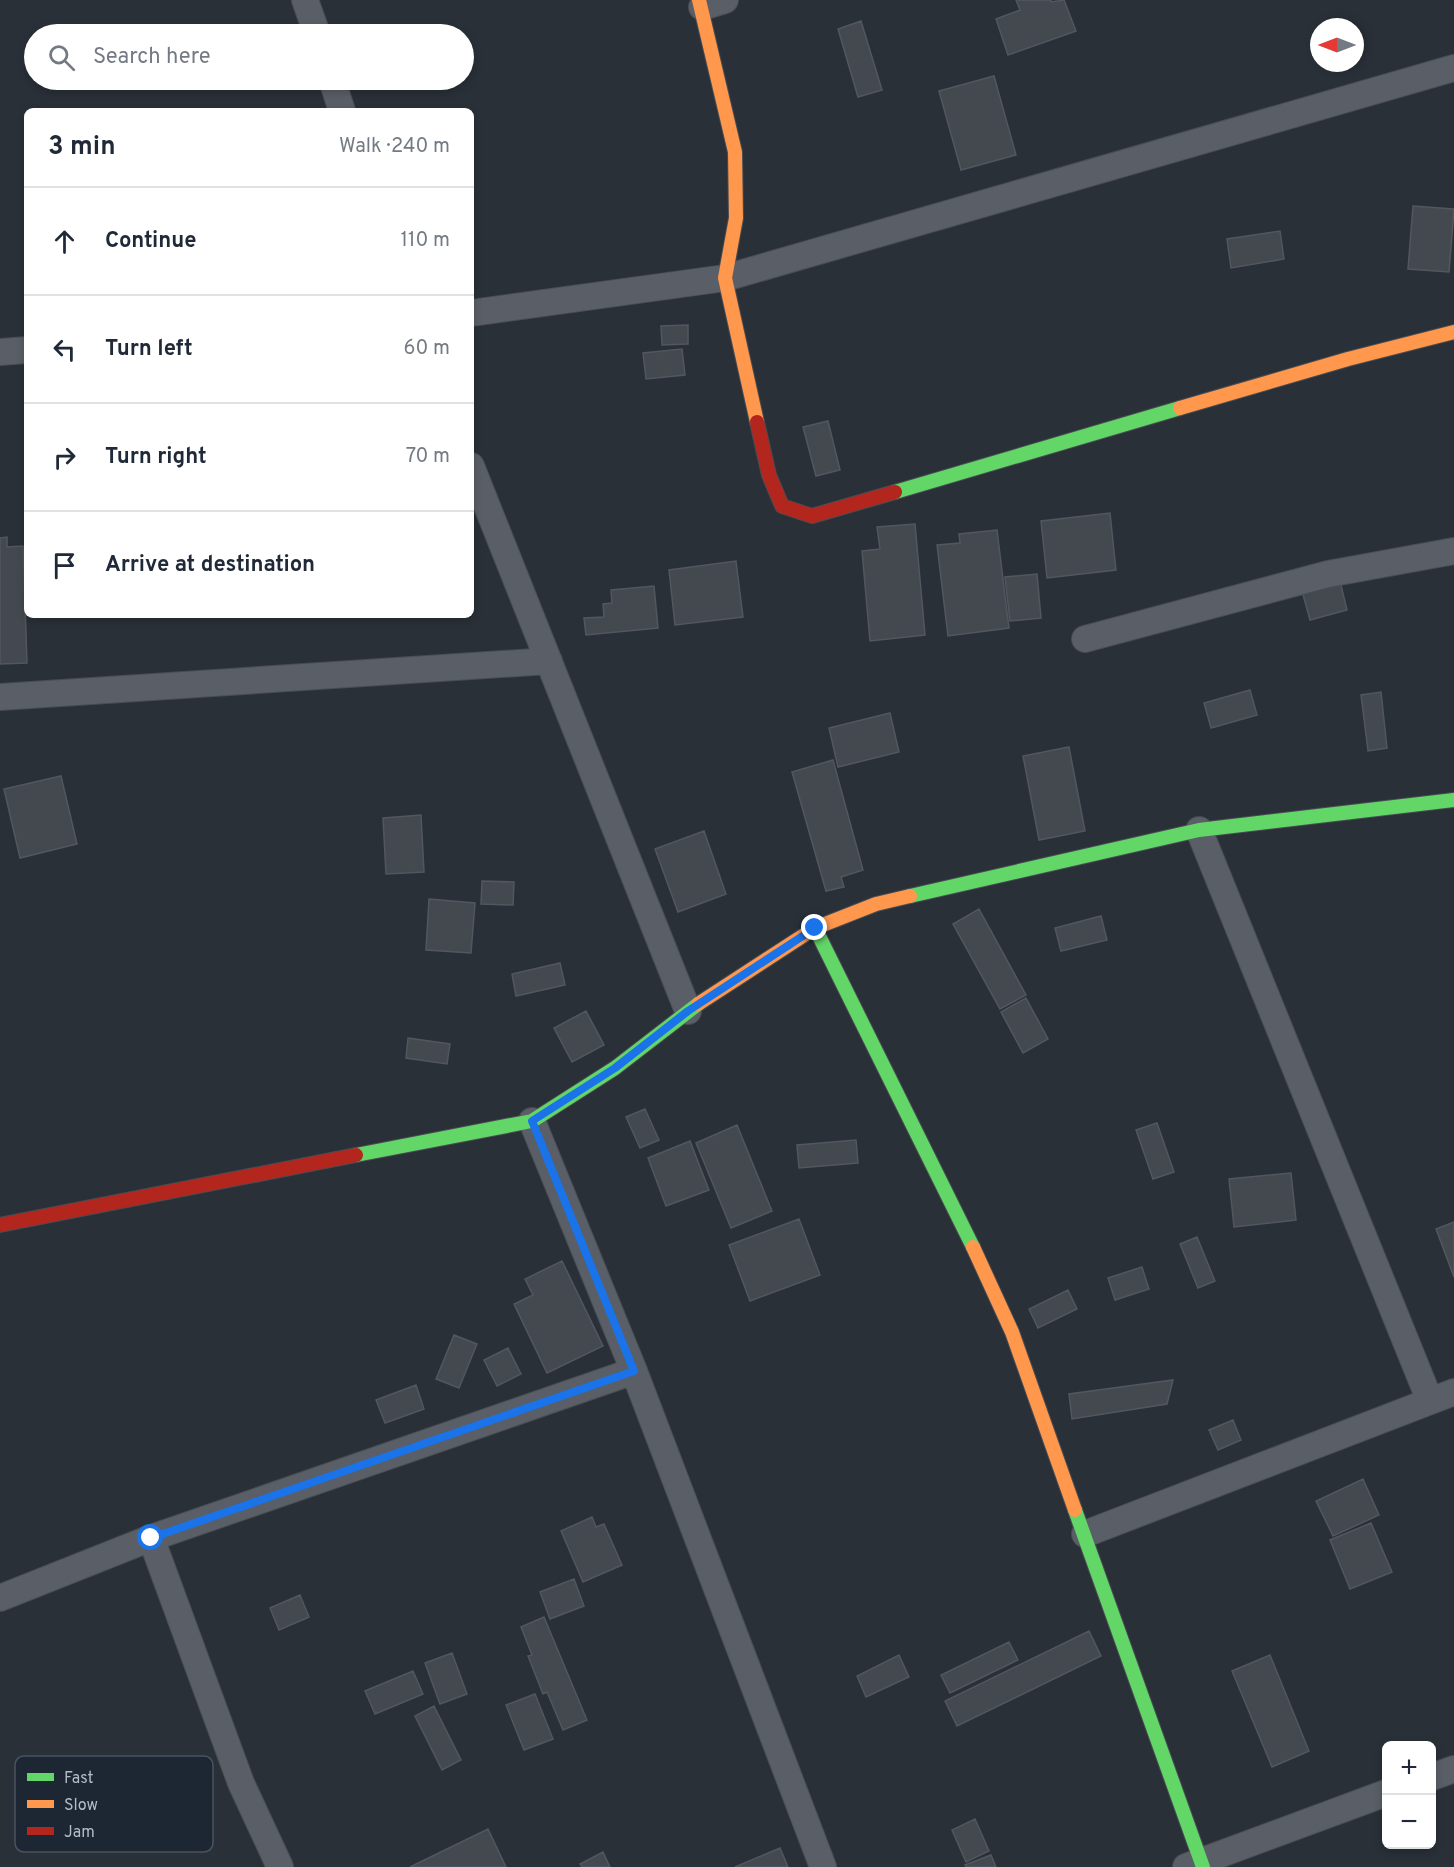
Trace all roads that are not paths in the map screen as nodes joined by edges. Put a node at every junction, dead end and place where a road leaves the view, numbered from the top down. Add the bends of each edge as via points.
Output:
1 (305, 0) edge
2 (709, 2) edge
3 (313, 24) edge
4 (1454, 68) edge
5 (335, 90) edge
6 (341, 108) edge
7 (725, 278) junction
8 (474, 313) edge
9 (1454, 332) edge
10 (24, 350) edge
11 (0, 352) edge
12 (474, 474) edge
13 (1454, 551) edge
14 (1085, 639) dead end
15 (549, 661) junction
16 (0, 697) edge
17 (1454, 800) edge
18 (1199, 830) junction
19 (815, 928) junction
20 (688, 1011) junction
21 (532, 1121) junction
22 (0, 1225) edge
23 (634, 1371) junction
24 (1454, 1392) edge
25 (1430, 1401) junction
26 (1085, 1534) junction
27 (151, 1538) junction
28 (0, 1598) edge
29 (1454, 1769) edge
30 (1436, 1775) edge
31 (1382, 1795) edge
32 (1196, 1865) edge
33 (280, 1867) edge
34 (823, 1867) edge

1 - 3 street
2 - 7 street via 735,152 736,218
4 - 7 street
5 - 6 street
7 - 8 street
7 - 9 street via 769,475 782,506 812,516 1348,359
10 - 11 street
12 - 15 street
13 - 14 street via 1328,574
15 - 16 street
15 - 20 street
17 - 18 street
18 - 19 street via 876,904
18 - 25 street
19 - 20 street
19 - 26 street via 1012,1332
20 - 21 street via 615,1068
21 - 22 street
21 - 23 street
23 - 27 street
23 - 34 street
24 - 25 street
25 - 26 street
26 - 32 street
27 - 28 street
27 - 33 street via 241,1783
29 - 30 street
31 - 32 street

